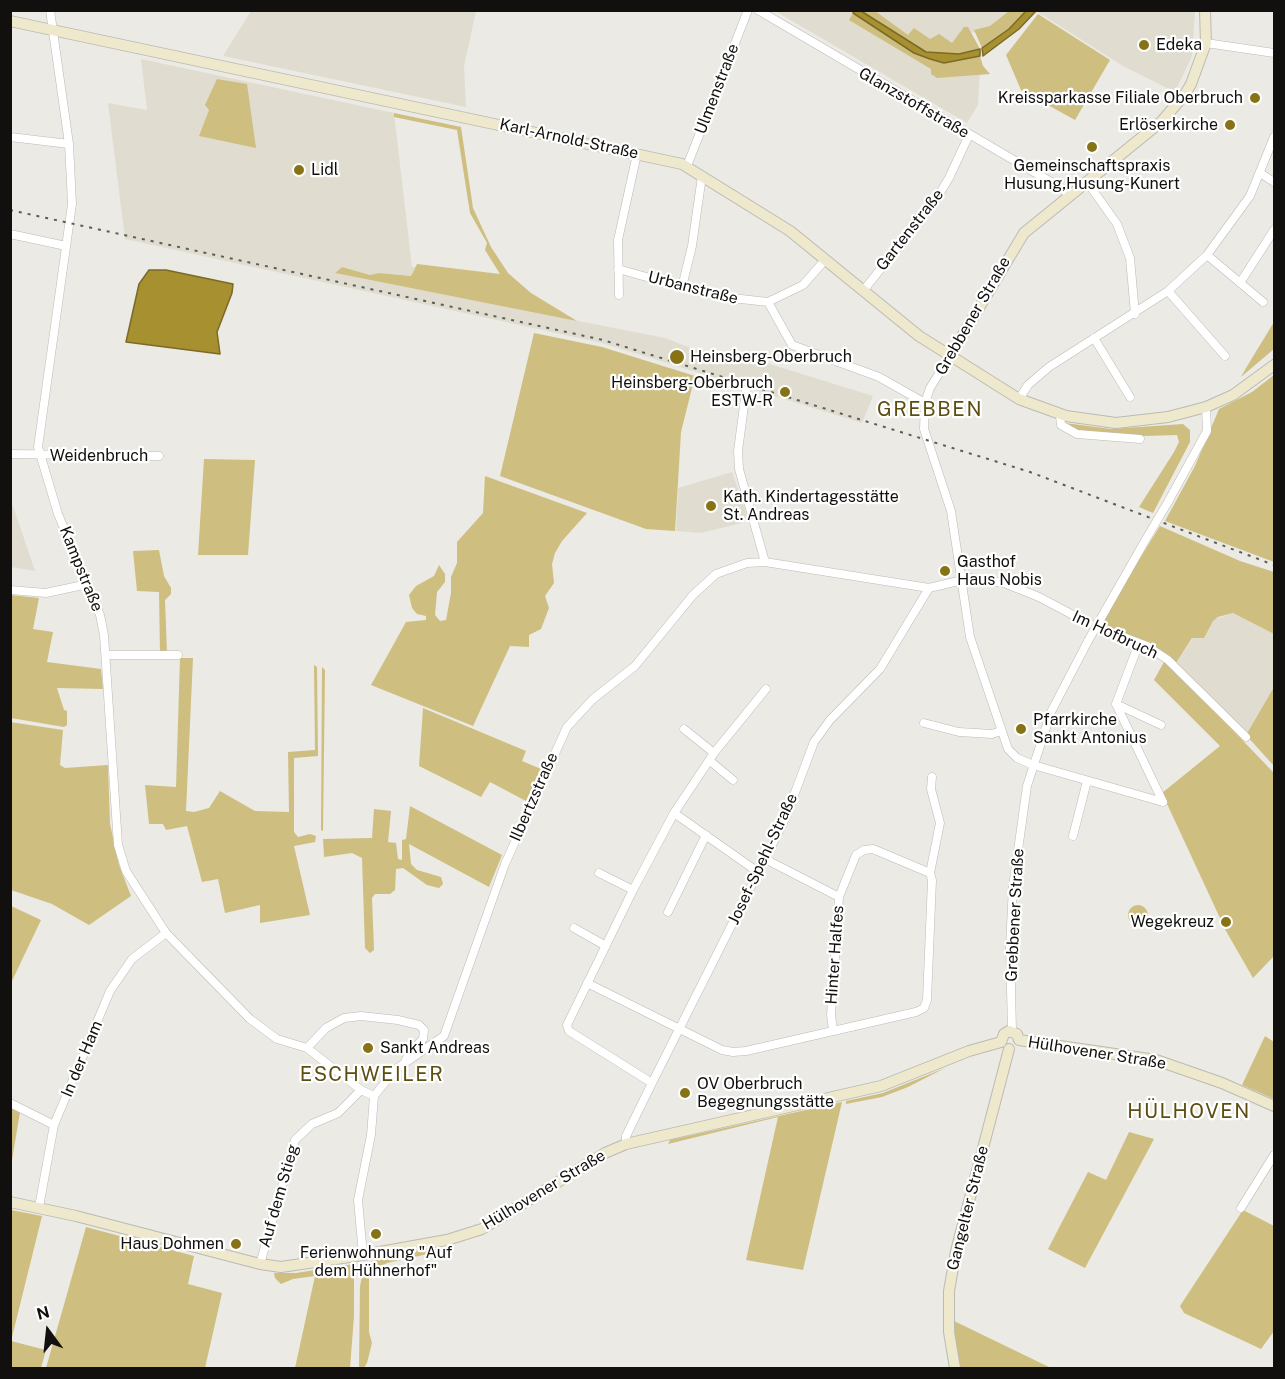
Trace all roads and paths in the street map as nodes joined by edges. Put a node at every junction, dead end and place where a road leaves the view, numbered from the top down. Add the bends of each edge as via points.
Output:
1 (50, 10) edge
2 (748, 10) edge
3 (758, 10) edge
4 (1205, 10) edge
5 (10, 21) edge
6 (53, 30) junction
7 (1206, 43) junction
8 (1275, 53) edge
9 (969, 135) junction
10 (10, 137) edge
11 (1275, 137) edge
12 (69, 144) junction
13 (637, 154) junction
14 (687, 166) junction
15 (1260, 173) junction
16 (702, 176) junction
17 (1087, 182) junction
18 (1275, 182) edge
19 (1069, 196) junction
20 (1275, 230) edge
21 (10, 234) edge
22 (66, 246) junction
23 (1207, 255) junction
24 (825, 260) junction
25 (618, 269) junction
26 (1240, 283) junction
27 (682, 287) junction
28 (863, 291) junction
29 (1168, 291) junction
30 (619, 294) dead end
31 (768, 302) junction
32 (1263, 302) dead end
33 (1134, 314) junction
34 (1094, 338) junction
35 (951, 356) junction
36 (1225, 356) dead end
37 (1275, 365) edge
38 (746, 390) dead end
39 (1130, 397) dead end
40 (1019, 399) junction
41 (925, 403) junction
42 (1206, 407) junction
43 (1060, 415) junction
44 (1140, 439) dead end
45 (10, 454) edge
46 (39, 455) junction
47 (159, 456) dead end
48 (765, 562) junction
49 (960, 582) junction
50 (88, 584) junction
51 (929, 588) junction
52 (10, 590) edge
53 (1139, 643) junction
54 (106, 655) junction
55 (178, 655) dead end
56 (766, 689) dead end
57 (1116, 704) junction
58 (924, 723) dead end
59 (1161, 725) dead end
60 (684, 729) dead end
61 (1001, 730) junction
62 (1246, 737) dead end
63 (712, 757) junction
64 (1033, 765) junction
65 (932, 777) dead end
66 (733, 780) dead end
67 (1087, 781) junction
68 (674, 813) junction
69 (706, 835) junction
70 (1073, 836) dead end
71 (765, 859) junction
72 (758, 872) junction
73 (599, 873) dead end
74 (930, 873) junction
75 (633, 890) junction
76 (839, 897) junction
77 (668, 912) dead end
78 (574, 928) dead end
79 (166, 933) junction
80 (606, 946) junction
81 (587, 983) junction
82 (680, 1029) junction
83 (833, 1030) junction
84 (1012, 1031) junction
85 (1019, 1040) junction
86 (1005, 1046) junction
87 (307, 1048) junction
88 (405, 1064) junction
89 (652, 1083) junction
90 (361, 1090) junction
91 (374, 1096) junction
92 (10, 1103) edge
93 (1275, 1106) edge
94 (54, 1125) junction
95 (626, 1144) junction
96 (1275, 1155) edge
97 (1275, 1172) edge
98 (1264, 1173) junction
99 (10, 1202) edge
100 (39, 1207) junction
101 (1241, 1208) dead end
102 (363, 1255) junction
103 (260, 1264) junction
104 (955, 1368) edge

1 - 6 street, Kampstraße
2 - 14 street, Ulmenstraße
3 - 9 street, Glanzstoffstraße
4 - 7 main road
5 - 6 main road, Karl-Arnold-Straße
6 - 12 street, Kampstraße
6 - 13 main road, Karl-Arnold-Straße
7 - 8 street
7 - 17 main road, Grebbener Straße via 1191,84 1176,106 1162,122
9 - 19 street, Glanzstoffstraße
9 - 28 street, Gartenstraße via 935,201
10 - 12 street
11 - 15 street
12 - 22 street, Kampstraße via 72,204
13 - 14 main road, Karl-Arnold-Straße
13 - 25 street via 618,240
14 - 16 main road, Karl-Arnold-Straße
15 - 18 street
15 - 23 street via 1250,196
16 - 24 main road, Karl-Arnold-Straße via 770,217
16 - 27 street
17 - 19 main road, Grebbener Straße
17 - 33 street via 1116,225 1130,258
19 - 35 main road, Grebbener Straße via 1030,227 1013,247
20 - 26 street
21 - 22 street
22 - 46 street, Kampstraße via 38,439
23 - 26 street
23 - 29 street
24 - 28 main road, Karl-Arnold-Straße
24 - 31 street via 803,285
25 - 27 street, Urbanstraße
25 - 30 street
26 - 32 street
27 - 31 street, Urbanstraße via 714,297
28 - 35 main road, Karl-Arnold-Straße
29 - 33 street
29 - 36 street
31 - 41 street via 792,345 879,377
33 - 34 street
34 - 39 street
34 - 40 street via 1049,367 1028,385
35 - 40 main road, Karl-Arnold-Straße
35 - 41 street, Grebbener Straße
37 - 42 main road, Karl-Arnold-Straße
38 - 48 street via 739,469
40 - 43 main road, Karl-Arnold-Straße
41 - 49 street, Grebbener Straße via 924,429 951,511
42 - 43 main road, Karl-Arnold-Straße via 1168,417 1116,423
42 - 64 street, Grebbener Straße, bridge via 1208,431 1088,641 1051,712
43 - 44 street, Karl-Arnold-Straße via 1061,425 1077,434
45 - 46 street, Weidenbruch
46 - 47 street, Weidenbruch
46 - 50 street, Kampstraße via 62,524
48 - 51 street, Ilbertzstraße
48 - 88 street, Ilbertzstraße via 730,568 704,583 650,650 567,727 505,864 451,1022 438,1041
49 - 51 street
49 - 53 street, Im Hofbruch via 971,578 1004,583
49 - 61 street, Grebbener Straße via 970,637
50 - 52 street via 46,593
50 - 54 street, Kampstraße via 100,615
51 - 71 street, Josef-Spehl-Straße via 880,669 814,742
53 - 57 street
53 - 62 street, Im Hofbruch via 1168,660
54 - 55 street
54 - 79 street, Kampstraße via 118,845 126,871
56 - 63 street
57 - 59 street
57 - 67 street via 1163,802
58 - 61 street via 958,732 992,734
60 - 63 street
61 - 64 street, Grebbener Straße via 1008,749
63 - 66 street
63 - 68 street
64 - 67 street
64 - 84 street, Grebbener Straße via 1013,886
65 - 74 street, Hinter Halfes via 931,789 940,823
67 - 70 street
68 - 69 street
68 - 75 street
69 - 72 street
69 - 77 street
71 - 72 street, Josef-Spehl-Straße
71 - 76 street
72 - 82 street, Josef-Spehl-Straße
73 - 75 street
74 - 76 street, Hinter Halfes via 873,849 864,850 856,855
74 - 83 street, Hinter Halfes via 924,1008
75 - 80 street
76 - 83 street, Hinter Halfes
78 - 80 street
79 - 87 street, Kampstraße via 263,1031
79 - 94 street, In der Ham via 132,959 115,981
80 - 81 street
81 - 82 street, Hinter Halfes
81 - 89 street via 567,1025 569,1031
82 - 83 street, Hinter Halfes via 733,1052
82 - 89 street, Josef-Spehl-Straße
84 - 85 main road
84 - 86 main road via 1004,1034
85 - 86 main road via 1016,1047
85 - 93 main road, Hülhovener Straße via 1156,1060
86 - 95 main road, Hülhovener Straße via 969,1051 881,1086
86 - 104 main road, Gangelter Straße via 949,1291 949,1332
87 - 88 street via 326,1028 344,1018 398,1020 424,1030 423,1040
87 - 90 street
88 - 91 street, Ilbertzstraße
89 - 95 street, Josef-Spehl-Straße via 626,1136
90 - 91 street
90 - 103 street, Auf dem Stieg via 338,1113 312,1124 295,1140
91 - 102 street via 370,1144 358,1200
92 - 94 street
94 - 100 street, In der Ham
95 - 102 main road, Hülhovener Straße via 482,1229 447,1240
96 - 98 street
97 - 98 street
98 - 101 street
99 - 100 main road, Hülhovener Straße
100 - 103 main road, Hülhovener Straße
102 - 103 main road, Hülhovener Straße via 281,1267

